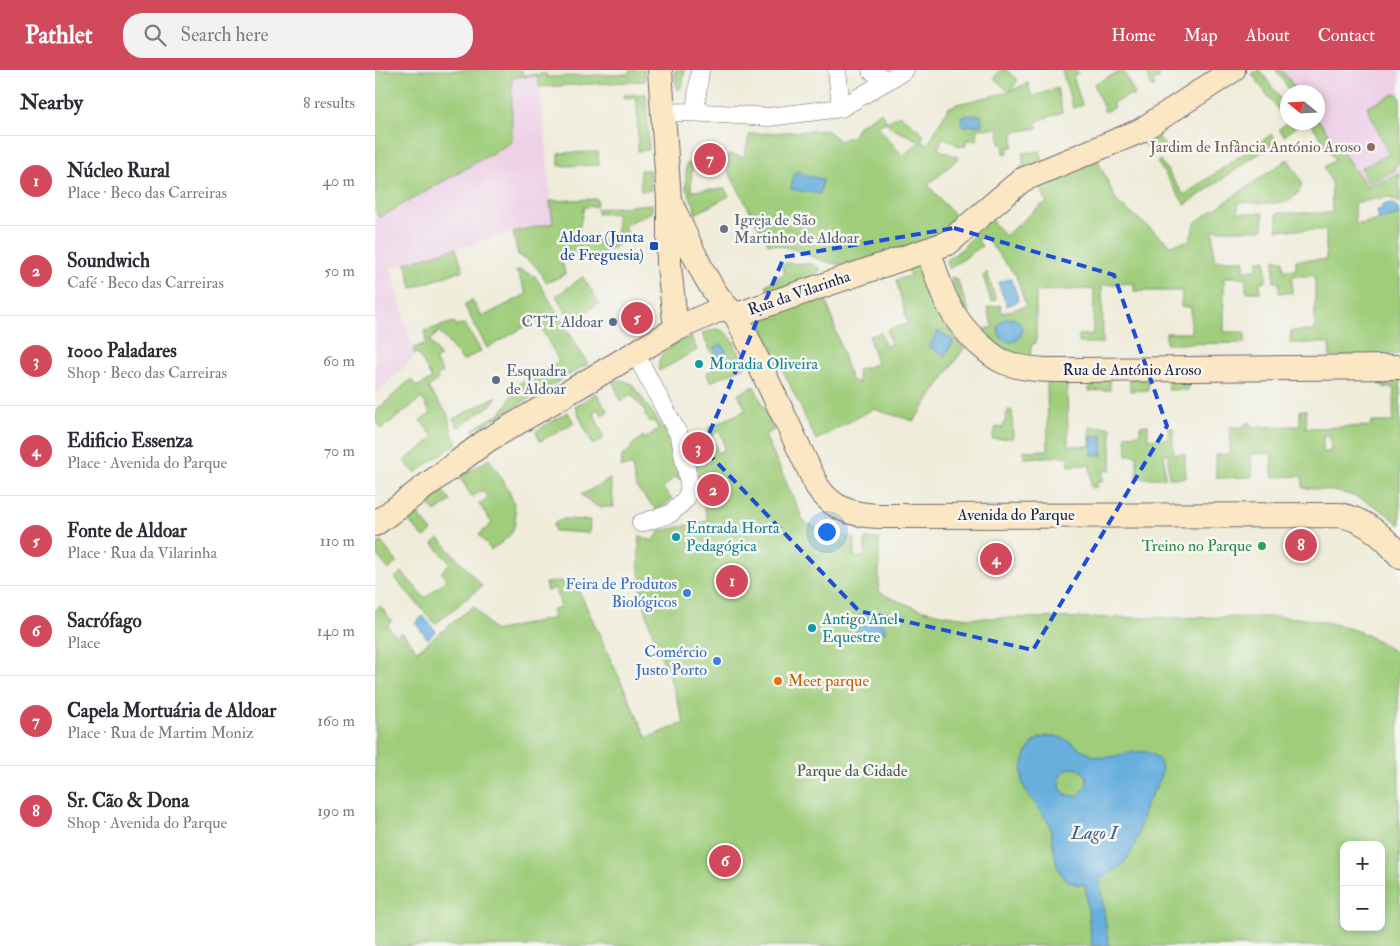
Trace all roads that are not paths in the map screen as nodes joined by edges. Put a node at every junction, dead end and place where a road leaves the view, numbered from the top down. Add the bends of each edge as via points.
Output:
1 (660, 70) edge
2 (700, 70) edge
3 (837, 70) edge
4 (871, 70) edge
5 (905, 70) edge
6 (1233, 70) edge
7 (886, 81) junction
8 (841, 108) junction
9 (695, 112) junction
10 (663, 113) junction
11 (669, 200) junction
12 (929, 251) junction
13 (731, 311) junction
14 (676, 329) junction
15 (635, 353) junction
16 (1400, 367) edge
17 (641, 523) dead end
18 (375, 524) edge
19 (1400, 556) edge

1 - 10 street
2 - 9 street
3 - 8 street
4 - 7 street
5 - 7 street
6 - 12 street, Rua da Vilarinha via 1140,130 1022,180 947,243
7 - 8 street
8 - 9 street via 769,117
9 - 10 street
10 - 11 street
11 - 13 street, Avenida do Parque via 701,267
11 - 14 street via 669,266
12 - 13 street, Rua da Vilarinha
12 - 16 street, Rua de António Aroso via 946,302 962,328 990,353 1020,367 1047,370
13 - 14 street, Rua da Vilarinha
13 - 19 street, Avenida do Parque via 817,486 826,499 839,508 879,516 1340,515 1373,528
14 - 15 street, Rua da Vilarinha
15 - 17 street via 680,437 689,489 685,500 670,514
15 - 18 street, Rua da Vilarinha via 486,441

